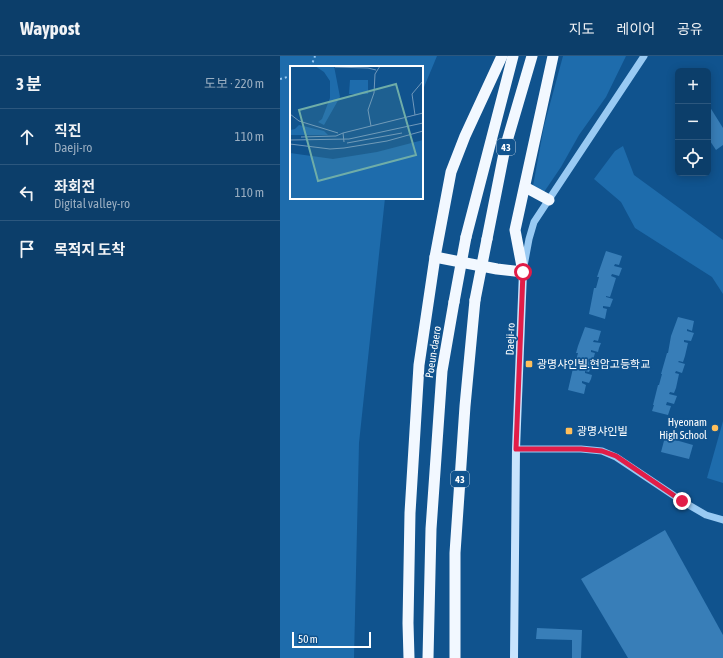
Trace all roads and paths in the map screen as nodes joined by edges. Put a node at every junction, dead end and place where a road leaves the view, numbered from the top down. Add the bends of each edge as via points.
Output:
1 (315, 56) edge
2 (502, 56) edge
3 (513, 56) edge
4 (532, 56) edge
5 (554, 56) edge
6 (644, 56) edge
7 (311, 66) edge
8 (290, 76) edge
9 (280, 79) edge
10 (525, 187) junction
11 (548, 200) junction
12 (435, 257) junction
13 (523, 272) junction
14 (516, 449) junction
15 (723, 520) edge
16 (409, 658) edge
17 (428, 658) edge
18 (455, 658) edge
19 (514, 658) edge

1 - 7 path
2 - 12 highway via 451,172
3 - 17 highway, Poeun-daero / 43, bridge via 466,237 442,371 431,529
4 - 18 highway, 43, bridge via 506,148 475,300 455,553
5 - 10 highway
6 - 11 street, Daeji-ro
8 - 9 path
10 - 11 highway
10 - 13 highway via 515,230
11 - 13 street, Daeji-ro via 534,222
12 - 13 highway
12 - 16 highway via 419,365 410,513
13 - 14 main road, Daeji-ro
14 - 15 street via 602,451 616,456 706,516
14 - 19 main road, Daeji-ro

